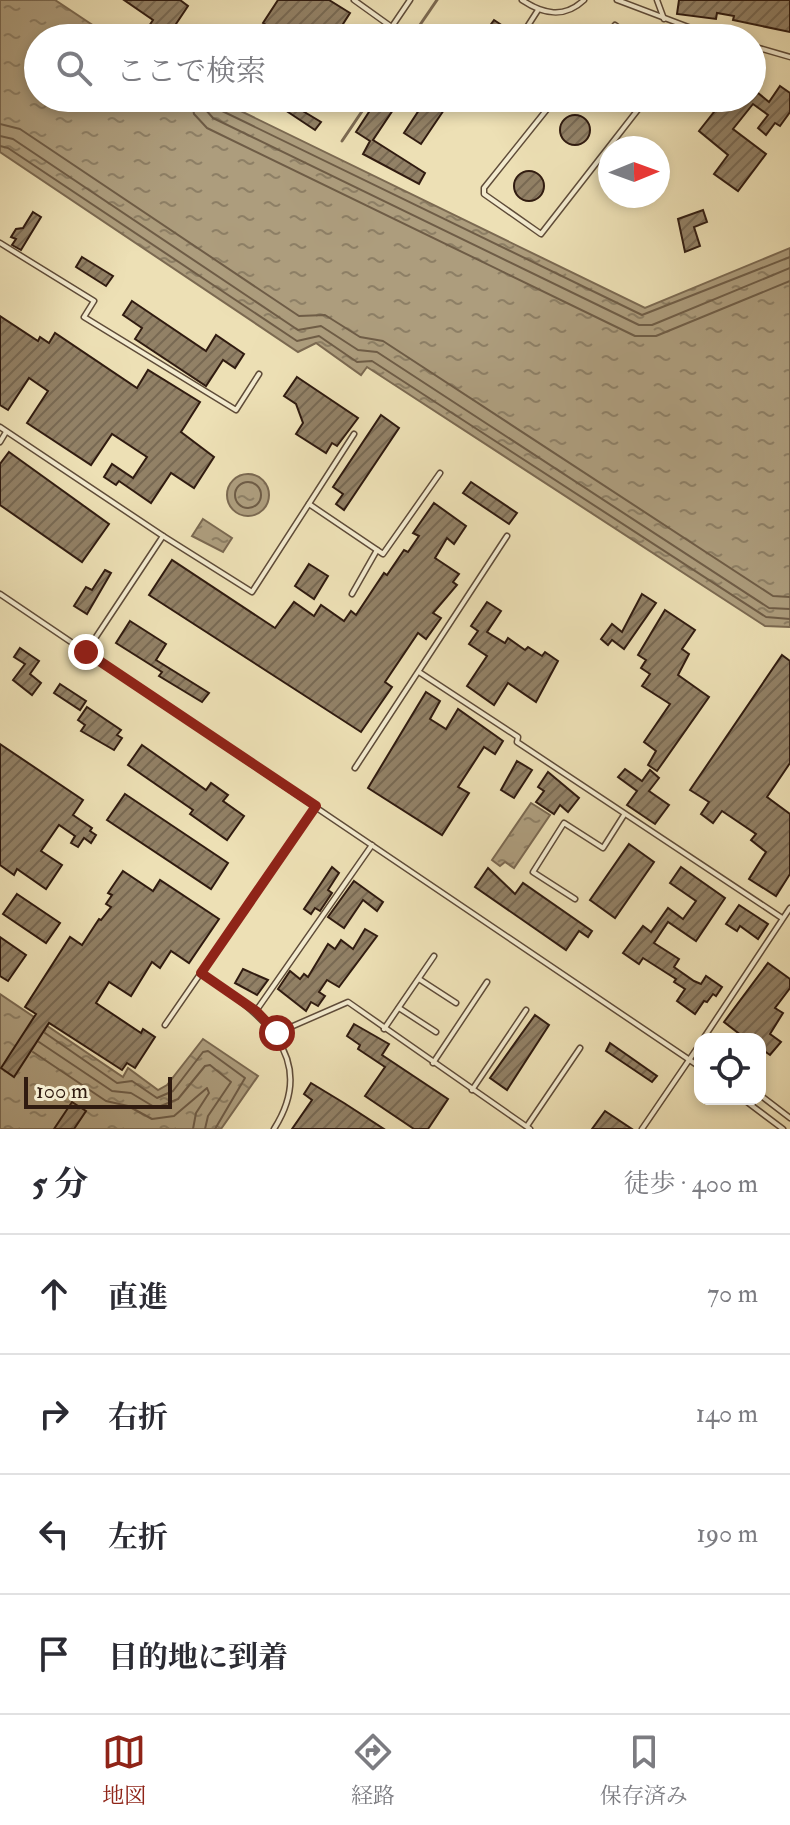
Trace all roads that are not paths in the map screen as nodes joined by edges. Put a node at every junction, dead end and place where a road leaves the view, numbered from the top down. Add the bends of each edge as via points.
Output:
1 (354, 0) edge
2 (410, 0) edge
3 (522, 0) edge
4 (584, 0) edge
5 (617, 0) edge
6 (657, 0) edge
7 (538, 10) junction
8 (664, 19) junction
9 (391, 24) edge
10 (394, 24) edge
11 (529, 24) edge
12 (679, 24) edge
13 (766, 50) edge
14 (790, 57) edge
15 (545, 112) edge
16 (636, 112) edge
17 (0, 243) edge
18 (259, 374) dead end
19 (0, 427) edge
20 (6, 432) junction
21 (354, 434) dead end
22 (0, 442) edge
23 (440, 473) dead end
24 (309, 504) junction
25 (163, 536) junction
26 (507, 536) dead end
27 (377, 550) junction
28 (0, 594) edge
29 (352, 594) dead end
30 (86, 652) junction
31 (419, 672) junction
32 (355, 768) dead end
33 (316, 806) junction
34 (624, 815) junction
35 (372, 845) junction
36 (575, 899) dead end
37 (790, 908) edge
38 (782, 918) junction
39 (434, 956) dead end
40 (201, 973) junction
41 (419, 979) junction
42 (487, 982) dead end
43 (456, 1003) dead end
44 (399, 1008) junction
45 (526, 1010) dead end
46 (256, 1011) junction
47 (165, 1025) dead end
48 (384, 1029) junction
49 (436, 1032) dead end
50 (277, 1033) junction
51 (707, 1033) edge
52 (580, 1048) dead end
53 (694, 1053) edge
54 (690, 1059) junction
55 (694, 1059) edge
56 (694, 1062) edge
57 (433, 1063) junction
58 (472, 1090) junction
59 (766, 1100) edge
60 (751, 1105) edge
61 (790, 1118) edge
62 (528, 1128) edge
63 (274, 1129) edge
64 (642, 1129) edge
65 (783, 1129) edge

1 - 9 lane
2 - 10 lane
3 - 7 lane
4 - 7 lane via 557,14
5 - 8 lane
6 - 8 lane
7 - 11 lane
8 - 12 lane
13 - 14 lane
15 - 16 lane via 484,188 484,194 541,234
17 - 18 lane via 94,301 84,317 236,410
19 - 20 lane
20 - 22 lane
20 - 25 lane
21 - 24 lane
23 - 27 lane via 383,554
24 - 25 lane via 252,592
24 - 27 lane
25 - 30 lane
26 - 31 lane
27 - 29 lane
28 - 30 lane
30 - 33 lane
31 - 32 lane
31 - 34 lane
33 - 35 lane
33 - 40 lane
34 - 36 lane via 603,848 564,823 533,872
34 - 38 lane
35 - 46 lane
35 - 54 lane
37 - 38 lane
38 - 51 lane
39 - 41 lane
40 - 46 lane
40 - 47 lane
41 - 43 lane
41 - 44 lane
42 - 57 lane
44 - 48 lane
44 - 49 lane
45 - 58 lane
46 - 50 lane
48 - 50 lane via 348,1002
48 - 57 lane
50 - 63 lane via 289,1082
52 - 62 lane
53 - 54 lane
54 - 55 lane
54 - 56 lane
54 - 64 lane
57 - 58 lane
58 - 62 lane
59 - 61 lane
60 - 65 lane

